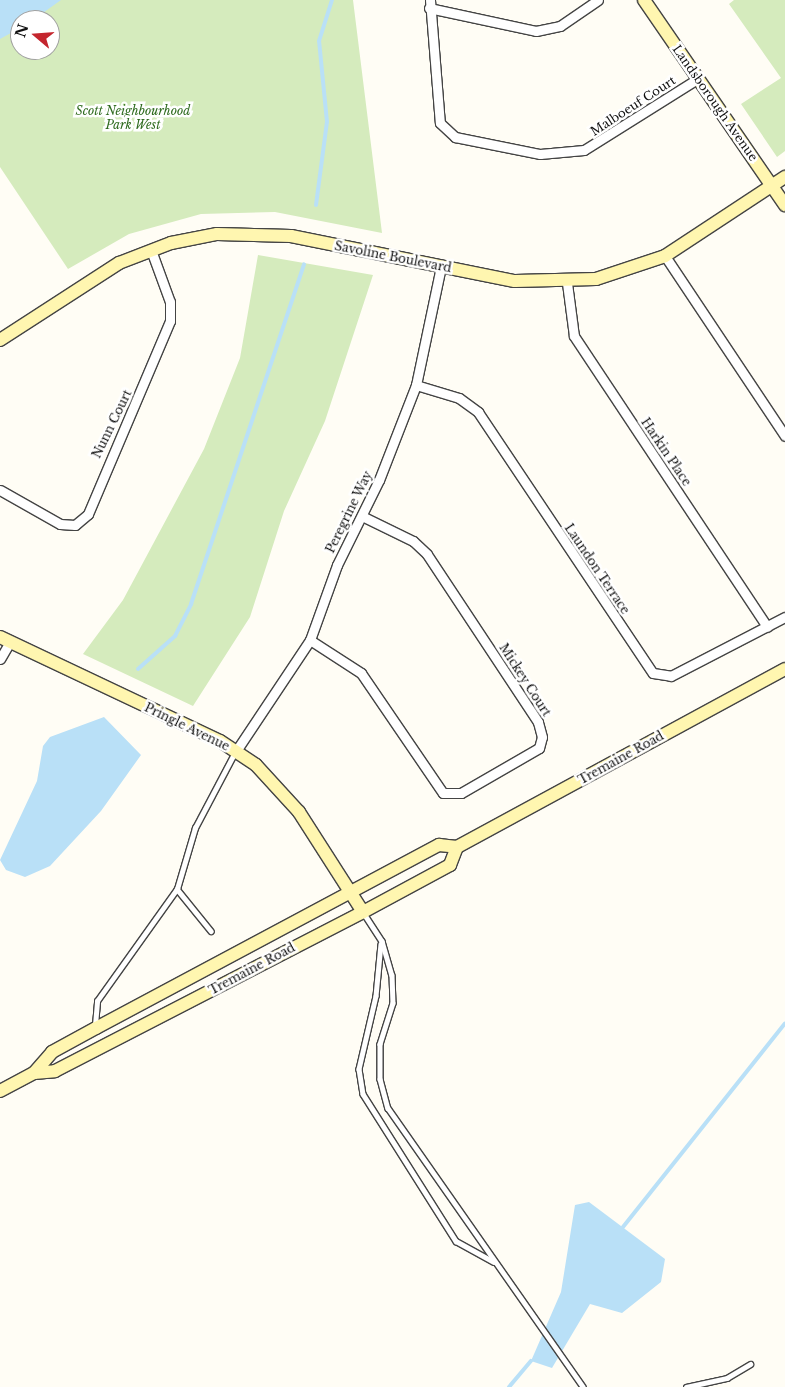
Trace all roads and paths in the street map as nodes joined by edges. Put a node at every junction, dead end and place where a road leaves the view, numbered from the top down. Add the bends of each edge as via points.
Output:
1 (598, 0) edge
2 (644, 0) edge
3 (430, 4) edge
4 (699, 78) junction
5 (785, 177) edge
6 (772, 186) junction
7 (785, 205) edge
8 (151, 250) junction
9 (665, 256) junction
10 (441, 266) junction
11 (567, 283) junction
12 (0, 340) edge
13 (416, 385) junction
14 (785, 436) edge
15 (0, 490) edge
16 (362, 516) junction
17 (785, 617) edge
18 (767, 627) junction
19 (5, 639) edge
20 (310, 640) junction
21 (0, 659) edge
22 (785, 669) edge
23 (236, 751) junction
24 (457, 847) junction
25 (177, 889) junction
26 (350, 892) junction
27 (363, 912) junction
28 (212, 931) dead end
29 (382, 941) junction
30 (96, 1028) junction
31 (34, 1073) junction
32 (0, 1091) edge
33 (495, 1262) junction
34 (750, 1364) dead end
35 (583, 1387) edge
36 (686, 1387) edge

1 - 3 street via 560,26 536,31
2 - 4 street, Landsborough Avenue
3 - 4 street, Malboeuf Court via 440,123 455,137 540,154 584,150
4 - 6 street, Landsborough Avenue
5 - 6 street, Savoline Boulevard
6 - 7 street, Landsborough Avenue
6 - 9 street, Savoline Boulevard
8 - 10 street, Savoline Boulevard via 203,236 259,232
8 - 12 street, Savoline Boulevard via 108,269
8 - 15 street, Nunn Court via 170,302 170,321 88,514 75,525 60,524
9 - 11 street, Savoline Boulevard via 612,275
9 - 14 street
10 - 11 street, Savoline Boulevard via 515,281
10 - 13 street, Peregrine Way
11 - 18 street, Harkin Place via 574,336
13 - 16 street, Peregrine Way
13 - 18 street, Laundon Terrace via 459,398 478,412 653,673 672,676
16 - 20 street, Peregrine Way via 337,565
16 - 20 street, Mickey Court via 413,541 427,554 538,722 539,748 461,793 443,793 361,674
17 - 18 street, Laundon Terrace
19 - 21 street
19 - 23 street, Pringle Avenue
20 - 23 street, Peregrine Way
22 - 24 street, Tremaine Road
23 - 25 lane via 195,828
23 - 26 street, Pringle Avenue via 288,797
24 - 26 street, Tremaine Road via 439,845
24 - 27 street, Tremaine Road via 450,865
25 - 28 lane
25 - 30 lane via 97,1001
26 - 27 street, Pringle Avenue
26 - 30 street, Tremaine Road
27 - 29 lane
27 - 31 street, Tremaine Road via 55,1071
29 - 33 lane via 393,1003 380,1044 380,1079 388,1108
29 - 33 lane via 376,996 359,1070 363,1094 456,1241
30 - 31 street, Tremaine Road via 52,1052
31 - 32 street, Tremaine Road
33 - 35 lane
34 - 36 lane via 727,1378

